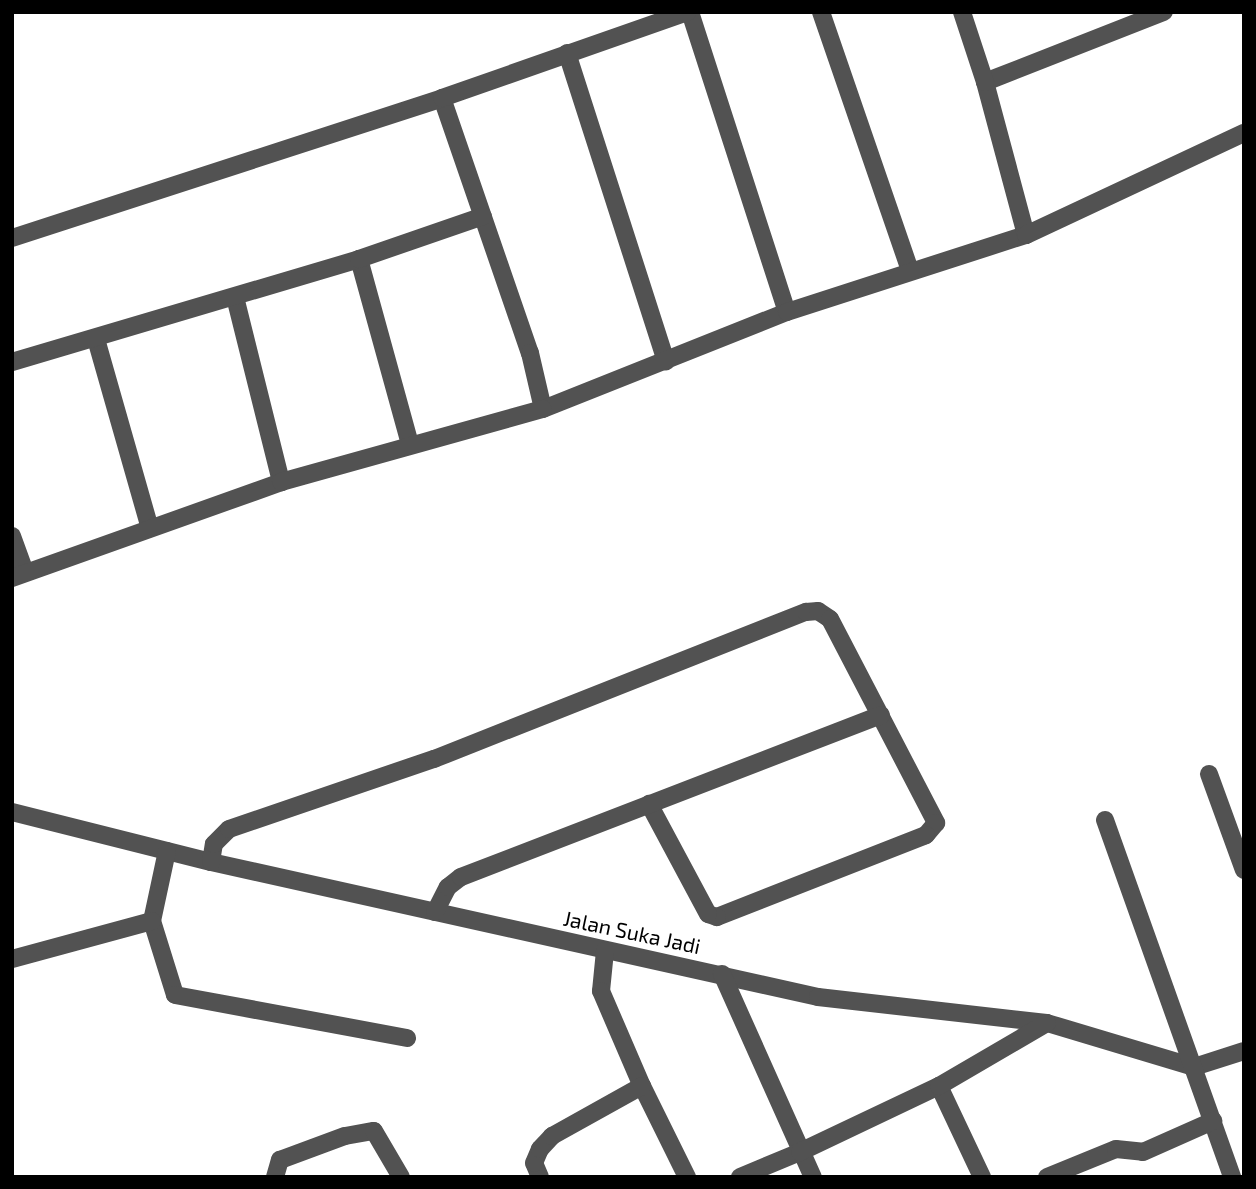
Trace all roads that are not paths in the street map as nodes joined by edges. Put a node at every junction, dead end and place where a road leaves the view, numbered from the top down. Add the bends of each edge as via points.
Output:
1 (689, 12) edge
2 (821, 12) edge
3 (962, 12) edge
4 (1164, 12) edge
5 (567, 53) junction
6 (985, 82) junction
7 (442, 98) junction
8 (1244, 133) edge
9 (483, 216) junction
10 (1026, 235) junction
11 (12, 238) edge
12 (359, 259) junction
13 (911, 271) junction
14 (235, 297) junction
15 (787, 312) junction
16 (96, 339) junction
17 (666, 361) junction
18 (12, 362) edge
19 (543, 409) junction
20 (410, 444) junction
21 (281, 482) junction
22 (150, 528) junction
23 (12, 536) edge
24 (19, 575) edge
25 (881, 715) junction
26 (1209, 774) dead end
27 (649, 804) junction
28 (12, 812) edge
29 (1105, 820) dead end
30 (167, 851) junction
31 (211, 862) junction
32 (1244, 870) edge
33 (435, 912) junction
34 (152, 921) junction
35 (605, 951) junction
36 (12, 959) edge
37 (722, 974) junction
38 (1047, 1023) junction
39 (407, 1038) dead end
40 (1244, 1051) edge
41 (1194, 1067) junction
42 (642, 1086) junction
43 (939, 1086) junction
44 (1213, 1121) junction
45 (800, 1152) junction
46 (275, 1177) edge
47 (401, 1177) edge
48 (540, 1177) edge
49 (687, 1177) edge
50 (740, 1177) edge
51 (813, 1177) edge
52 (982, 1177) edge
53 (1046, 1177) edge
54 (1232, 1177) edge

1 - 5 street
1 - 15 street
2 - 13 street
3 - 6 street
4 - 6 street
5 - 7 street
5 - 17 street
6 - 10 street
7 - 9 street
7 - 11 street
8 - 10 street
9 - 12 street
9 - 19 street via 530,353
10 - 13 street
12 - 14 street
12 - 20 street
13 - 15 street
14 - 16 street
14 - 21 street
15 - 17 street
16 - 18 street
16 - 22 street
17 - 19 street
19 - 20 street
20 - 21 street
21 - 22 street
22 - 24 street
23 - 24 street
25 - 27 street
25 - 27 street via 934,815 933,829 724,916 708,914
25 - 31 street via 830,619 818,611 806,612 446,754 229,829 214,844
26 - 32 street
27 - 33 street via 461,877 449,887
28 - 30 street, Jalan Suka Jadi
29 - 41 street
30 - 31 street, Jalan Suka Jadi
30 - 34 street
31 - 33 street, Jalan Suka Jadi
33 - 35 street, Jalan Suka Jadi
34 - 36 street
34 - 39 street via 175,995
35 - 37 street, Jalan Suka Jadi
35 - 42 street via 601,991
37 - 38 street, Jalan Suka Jadi via 818,997
37 - 45 street
38 - 41 street, Jalan Suka Jadi
38 - 43 street
40 - 41 street
41 - 44 street
42 - 48 street via 552,1136 534,1163
42 - 49 street
43 - 45 street
43 - 52 street
44 - 53 street via 1143,1152 1116,1149
44 - 54 street
45 - 50 street
45 - 51 street
46 - 47 street via 281,1160 345,1136 374,1131

